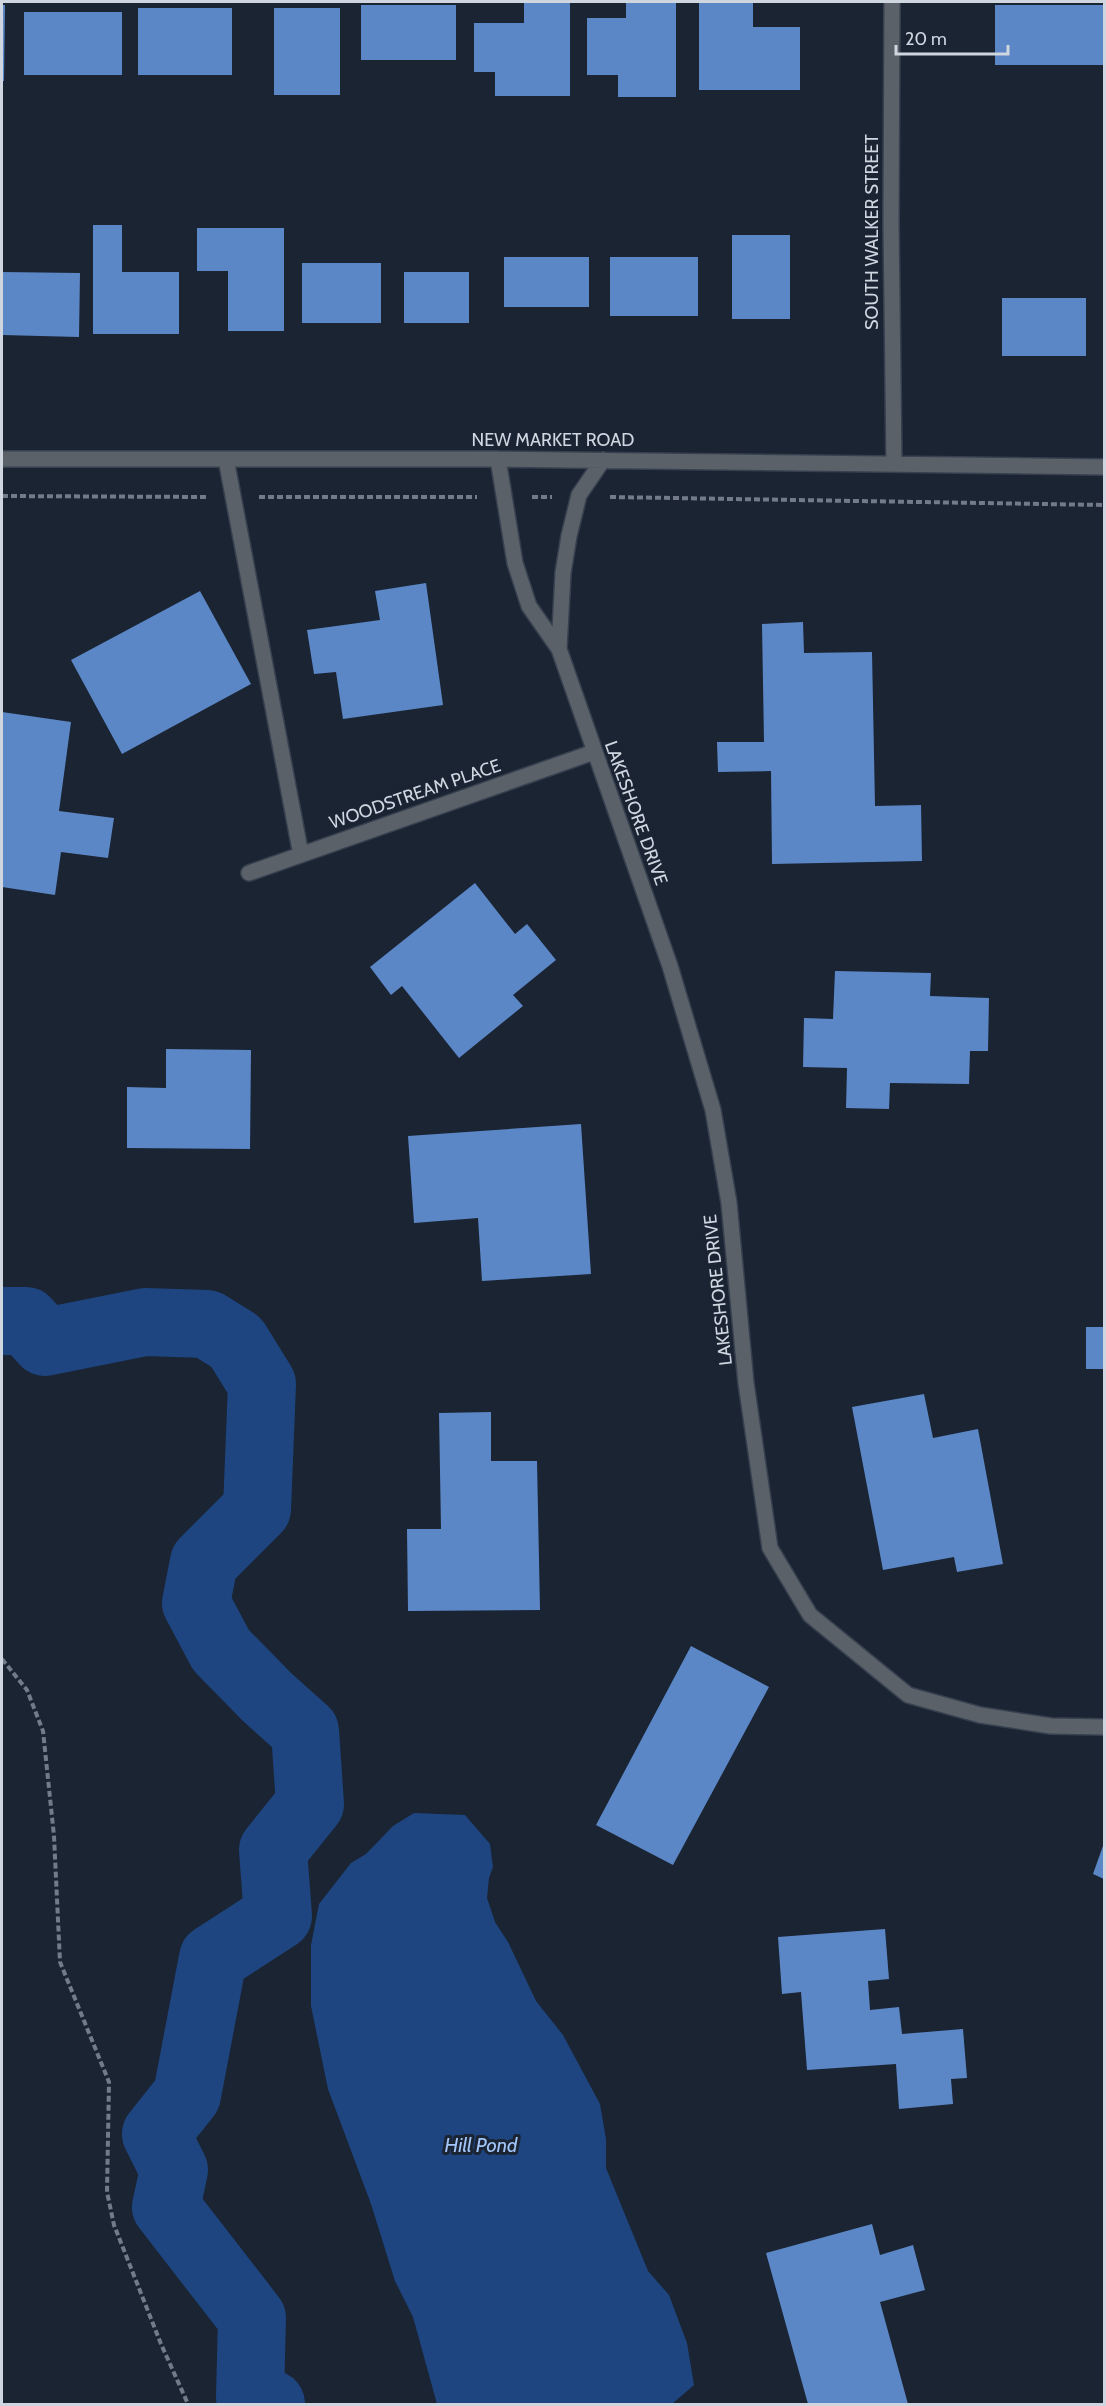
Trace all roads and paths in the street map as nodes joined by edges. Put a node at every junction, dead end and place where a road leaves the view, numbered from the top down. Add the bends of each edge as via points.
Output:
1 (892, 2) edge
2 (2, 459) edge
3 (226, 459) junction
4 (498, 459) junction
5 (603, 460) junction
6 (894, 462) junction
7 (1104, 467) edge
8 (558, 649) junction
9 (594, 752) junction
10 (301, 855) junction
11 (249, 873) dead end
12 (2, 1659) edge
13 (1104, 1727) edge
14 (188, 2404) edge

1 - 6 street, SOUTH WALKER STREET
2 - 3 street, NEW MARKET ROAD
3 - 4 street, NEW MARKET ROAD
3 - 10 street
4 - 5 street, NEW MARKET ROAD
4 - 8 street, LAKESHORE DRIVE via 515,563 530,606
5 - 6 street, NEW MARKET ROAD
5 - 8 street, LAKESHORE DRIVE via 579,495 569,536
6 - 7 street, NEW MARKET ROAD
8 - 9 street, LAKESHORE DRIVE
9 - 10 street, WOODSTREAM PLACE
9 - 13 street, LAKESHORE DRIVE via 670,966 713,1110 729,1203 746,1383 770,1548 810,1615 908,1695 980,1715 1051,1726
10 - 11 street, WOODSTREAM PLACE
12 - 14 path via 27,1690 43,1731 54,1836 60,1962 110,2082 107,2192 114,2225

